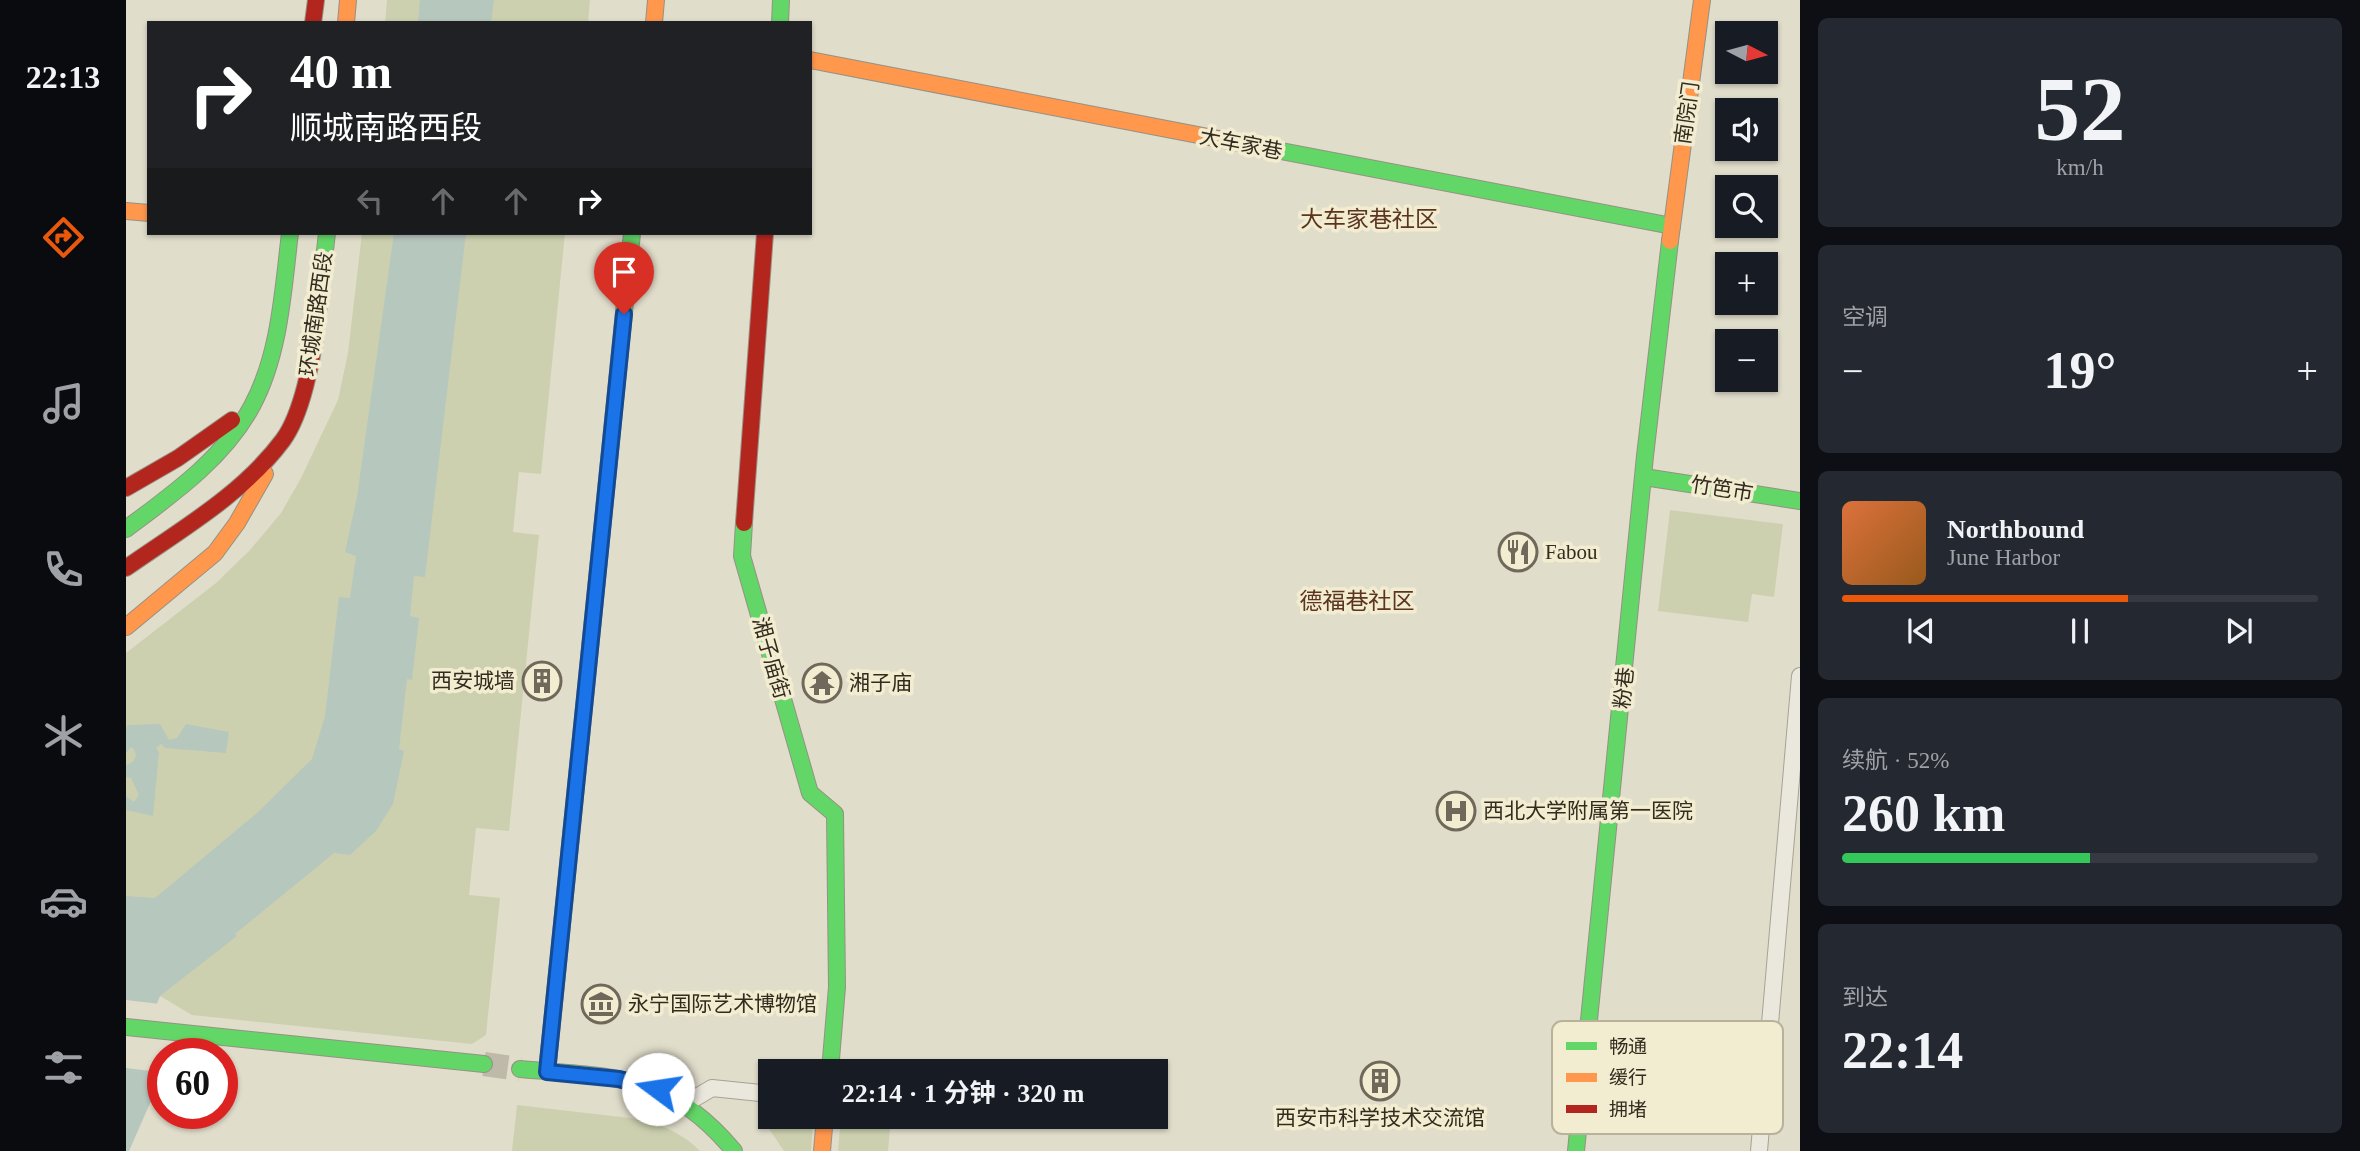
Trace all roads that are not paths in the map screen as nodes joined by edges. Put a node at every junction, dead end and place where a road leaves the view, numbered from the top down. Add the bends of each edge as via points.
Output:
1 (348, 0) edge
2 (656, 0) edge
3 (781, 0) edge
4 (1702, 0) edge
5 (345, 21) edge
6 (654, 21) edge
7 (779, 21) edge
8 (812, 60) edge
9 (126, 211) edge
10 (147, 213) edge
11 (1672, 226) junction
12 (290, 235) edge
13 (327, 235) edge
14 (632, 235) edge
15 (765, 235) edge
16 (252, 405) junction
17 (284, 439) junction
18 (1644, 477) junction
19 (126, 488) edge
20 (1800, 501) edge
21 (126, 529) edge
22 (126, 568) edge
23 (126, 627) edge
24 (1800, 676) edge
25 (1590, 1021) edge
26 (1770, 1021) edge
27 (126, 1027) edge
28 (831, 1059) edge
29 (484, 1064) tunnel mouth
30 (520, 1069) tunnel mouth
31 (547, 1072) junction
32 (758, 1093) edge
33 (685, 1104) junction
34 (824, 1129) edge
35 (734, 1151) edge
36 (822, 1151) edge

1 - 5 street
2 - 6 street
3 - 7 street
4 - 11 street, 南院门
8 - 11 street, 大车家巷
9 - 10 street
11 - 18 street, 粉巷
12 - 16 street, 环城南路西段 via 275,334
13 - 17 street, 环城南路西段 via 313,356 303,396
14 - 31 street
15 - 28 street, 湘子庙街 via 742,556 810,793 835,814 836,987
16 - 19 street via 178,458
16 - 21 street, 环城南路西段 via 201,470
17 - 22 street, 环城南路西段 via 240,487
17 - 23 street via 215,553
18 - 20 street, 竹笆市
18 - 25 street, 粉巷
24 - 26 street
27 - 29 street
30 - 31 street
31 - 33 street via 619,1079 658,1089
32 - 33 street via 712,1088
33 - 35 street
34 - 36 street

